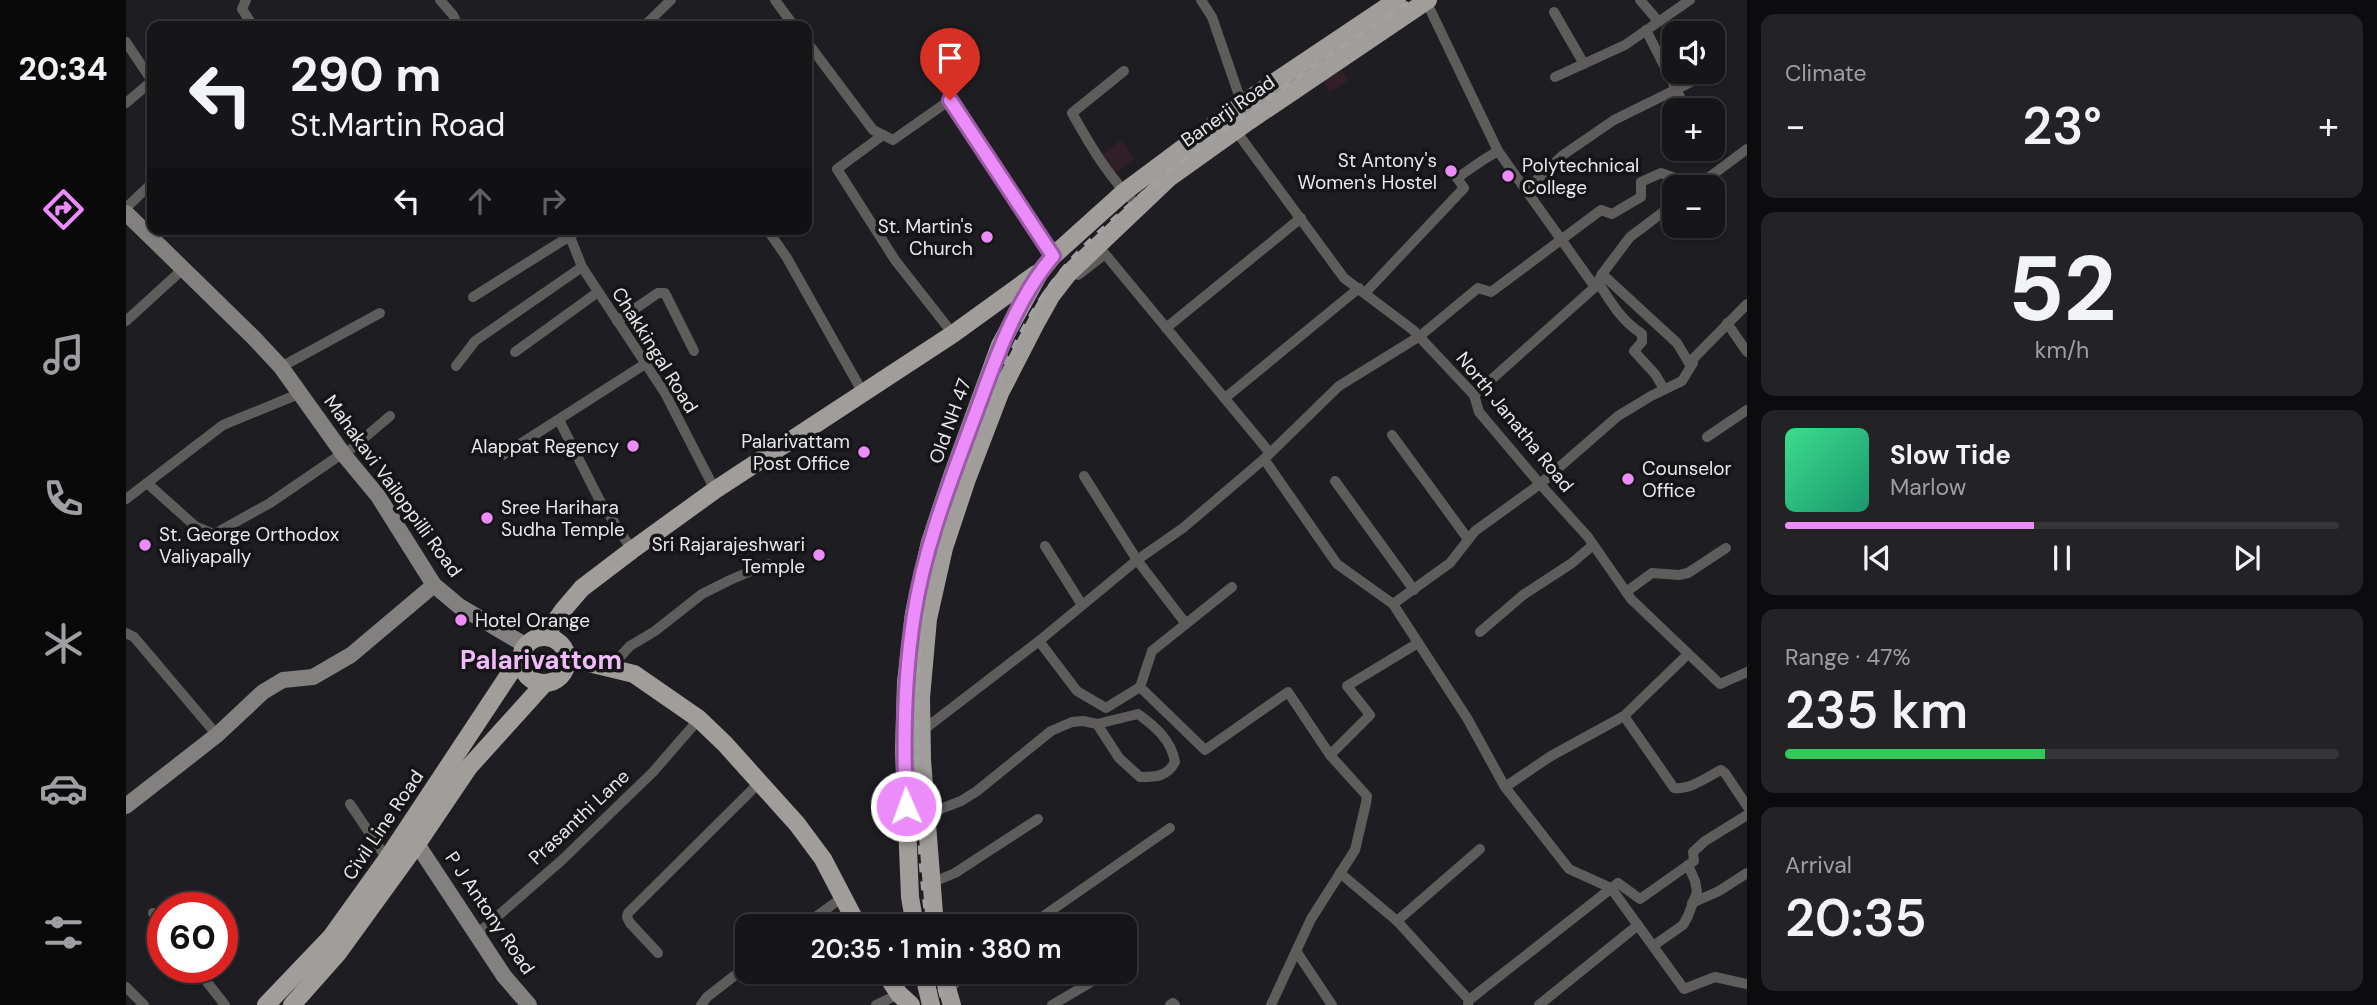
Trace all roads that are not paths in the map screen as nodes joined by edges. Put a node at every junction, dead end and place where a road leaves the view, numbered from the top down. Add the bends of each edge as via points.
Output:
1 (246, 0) edge
2 (440, 0) edge
3 (671, 0) edge
4 (775, 0) edge
5 (1201, 0) edge
6 (1427, 0) edge
7 (1640, 0) edge
8 (1690, 0) edge
9 (1399, 5) edge
10 (1554, 12) dead end
11 (250, 21) edge
12 (455, 21) edge
13 (649, 21) edge
14 (790, 21) edge
15 (1658, 22) junction
16 (1646, 30) junction
17 (126, 42) edge
18 (812, 53) edge
19 (1584, 64) junction
20 (1124, 71) dead end
21 (147, 74) edge
22 (1555, 78) dead end
23 (1686, 84) edge
24 (147, 85) edge
25 (1675, 89) junction
26 (1680, 98) edge
27 (126, 103) edge
28 (1241, 104) junction
29 (1236, 131) junction
30 (883, 135) junction
31 (1747, 149) edge
32 (1498, 151) junction
33 (1666, 175) edge
34 (1713, 175) edge
35 (147, 189) edge
36 (1525, 190) junction
37 (1124, 192) junction
38 (1138, 206) junction
39 (126, 210) edge
40 (1662, 213) edge
41 (1301, 218) junction
42 (147, 232) edge
43 (150, 235) edge
44 (567, 235) edge
45 (574, 235) edge
46 (771, 235) edge
47 (1561, 240) junction
48 (1053, 256) junction
49 (582, 267) junction
50 (183, 269) junction
51 (1040, 272) junction
52 (1068, 274) joint
53 (1598, 281) junction
54 (1362, 291) junction
55 (598, 292) junction
56 (1051, 296) junction
57 (473, 297) dead end
58 (1747, 304) edge
59 (380, 313) dead end
60 (126, 321) edge
61 (617, 321) junction
62 (1727, 323) junction
63 (1166, 328) junction
64 (953, 334) junction
65 (1420, 336) junction
66 (694, 351) dead end
67 (515, 352) dead end
68 (1747, 352) edge
69 (1689, 363) junction
70 (645, 364) junction
71 (456, 366) dead end
72 (281, 368) junction
73 (1664, 389) junction
74 (301, 393) junction
75 (863, 393) junction
76 (1474, 394) junction
77 (1225, 398) junction
78 (1747, 410) edge
79 (390, 416) dead end
80 (559, 419) junction
81 (1392, 435) dead end
82 (1707, 437) dead end
83 (343, 454) junction
84 (503, 455) dead end
85 (1267, 456) junction
86 (1084, 476) dead end
87 (1335, 481) dead end
88 (147, 484) junction
89 (1540, 484) junction
90 (715, 490) junction
91 (126, 499) edge
92 (1468, 540) junction
93 (1593, 545) junction
94 (1045, 546) dead end
95 (1726, 548) dead end
96 (632, 550) junction
97 (1137, 560) junction
98 (768, 565) dead end
99 (434, 585) junction
100 (1232, 587) dead end
101 (1414, 590) junction
102 (1626, 592) junction
103 (1393, 604) junction
104 (1082, 606) junction
105 (1186, 624) junction
106 (1480, 632) dead end
107 (126, 633) edge
108 (545, 636) junction
109 (1039, 641) junction
110 (1418, 643) junction
111 (523, 651) junction
112 (1688, 654) junction
113 (568, 659) junction
114 (603, 667) junction
115 (1747, 672) edge
116 (544, 684) junction
117 (1140, 687) junction
118 (1624, 716) junction
119 (699, 719) junction
120 (1097, 724) junction
121 (922, 732) junction
122 (217, 735) junction
123 (1330, 755) junction
124 (760, 782) junction
125 (1506, 787) junction
126 (350, 804) dead end
127 (126, 806) edge
128 (1747, 806) edge
129 (925, 815) junction
130 (1747, 815) edge
131 (1038, 819) dead end
132 (1170, 828) dead end
133 (418, 844) junction
134 (1480, 849) dead end
135 (387, 859) junction
136 (1688, 865) junction
137 (1340, 873) junction
138 (1747, 873) edge
139 (930, 883) junction
140 (1611, 888) junction
141 (843, 897) junction
142 (1692, 903) junction
143 (820, 914) edge
144 (852, 914) edge
145 (913, 914) edge
146 (933, 914) edge
147 (1046, 914) edge
148 (1396, 921) junction
149 (1638, 925) junction
150 (477, 934) junction
151 (1653, 946) junction
152 (1296, 951) junction
153 (658, 953) dead end
154 (735, 976) edge
155 (208, 983) edge
156 (898, 984) edge
157 (921, 984) edge
158 (1088, 984) edge
159 (1747, 984) edge
160 (126, 987) edge
161 (951, 998) edge
162 (1468, 1002) edge
163 (918, 1003) edge
164 (144, 1005) edge
165 (225, 1005) edge
166 (266, 1005) edge
167 (292, 1005) edge
168 (529, 1005) edge
169 (701, 1005) edge
170 (876, 1005) edge
171 (1052, 1005) edge
172 (1170, 1005) edge
173 (1175, 1005) edge
174 (1271, 1005) edge
175 (1332, 1005) edge
176 (1539, 1005) edge

1 - 11 street via 242,9
2 - 12 street
3 - 13 street
4 - 14 street
5 - 28 street via 1212,17
6 - 9 main road, Banerji Road
6 - 32 street
7 - 15 street
8 - 15 street
9 - 28 main road, Banerji Road
9 - 29 main road, Banerji Road
10 - 19 street
15 - 16 street
16 - 19 street
16 - 25 street
17 - 21 street
18 - 30 street via 873,130
19 - 22 street
20 - 37 street via 1072,113 1096,157
23 - 25 street
24 - 27 street
25 - 26 street
25 - 36 street via 1614,120 1563,155
28 - 37 main road, Banerji Road
29 - 38 main road, Banerji Road
29 - 41 street, North Janatha Road
30 - 48 street via 893,140 950,100
30 - 64 street via 836,169 895,260
31 - 34 street
32 - 36 street
32 - 54 street via 1457,178 1464,188
33 - 47 street via 1641,182 1641,197 1612,214 1601,210
35 - 39 street
36 - 47 street
37 - 38 street
37 - 48 main road, Banerji Road
38 - 52 main road, Banerji Road
39 - 42 street, Mahakavi Vailoppilli Road
40 - 53 street via 1630,237
41 - 54 street, North Janatha Road via 1344,278
41 - 63 street
43 - 50 street, Mahakavi Vailoppilli Road
44 - 57 street
45 - 49 street, Chakkingal Road
46 - 75 street
47 - 53 street
47 - 65 street via 1491,292 1478,288
48 - 51 main road, Old NH 47
49 - 55 street, Chakkingal Road
49 - 71 street via 475,341
50 - 60 street
50 - 72 street, Mahakavi Vailoppilli Road
51 - 64 main road, Old NH 47
51 - 145 main road, Old NH 47 via 1000,345 956,464 930,542 914,613 904,750
52 - 56 main road, Old NH 47
53 - 69 street via 1677,342
53 - 73 street via 1629,326 1642,334 1634,351
53 - 76 street
54 - 65 street, North Janatha Road
54 - 77 street
55 - 61 street, Chakkingal Road
55 - 67 street
56 - 63 street via 1105,254
56 - 121 main road, Old NH 47 via 1000,393 944,548 928,619
58 - 62 street
59 - 72 street
61 - 66 street via 658,293 665,293
61 - 70 street, Chakkingal Road
62 - 68 street
62 - 69 street
63 - 77 street
64 - 75 main road, Old NH 47
65 - 76 street, North Janatha Road
65 - 85 street via 1339,386
69 - 73 street via 1693,363 1682,381
70 - 80 street
70 - 90 street, Chakkingal Road
72 - 74 street, Mahakavi Vailoppilli Road
73 - 89 street via 1618,416
74 - 83 street, Mahakavi Vailoppilli Road
74 - 88 street via 223,425
75 - 90 main road, Old NH 47
76 - 89 street, North Janatha Road via 1479,412
77 - 85 street
78 - 82 street
79 - 83 street
80 - 84 street
80 - 96 street via 599,499
81 - 92 street
83 - 88 street via 214,534 195,526
83 - 99 street, Mahakavi Vailoppilli Road via 378,496
85 - 97 street via 1183,528
85 - 103 street via 1337,564
86 - 97 street
87 - 101 street
88 - 91 street
89 - 92 street
89 - 93 street, North Janatha Road
90 - 96 main road, Old NH 47
92 - 101 street via 1450,563
93 - 102 street, North Janatha Road
93 - 106 street
94 - 104 street
95 - 102 street via 1688,572 1652,573
96 - 108 main road, Old NH 47 via 582,588
97 - 104 street
97 - 105 street
98 - 114 street via 702,594
99 - 111 street, Mahakavi Vailoppilli Road
99 - 122 street via 351,655 313,677 283,680 263,692
100 - 105 street
101 - 103 street
102 - 112 street, North Janatha Road
103 - 110 street
104 - 109 street
105 - 117 street via 1152,651
107 - 122 street
108 - 111 main road via 534,638
108 - 113 main road via 556,639
109 - 117 street via 1077,691 1106,708
109 - 121 street
110 - 123 street via 1347,686 1370,715
110 - 125 street
111 - 116 main road via 522,671
111 - 135 main road, Civil Line Road
112 - 115 street, North Janatha Road via 1720,684
112 - 118 street
113 - 114 main road
113 - 116 main road via 558,679
114 - 119 main road via 634,674
116 - 133 main road, Civil Line Road via 469,767
117 - 123 street via 1205,750 1287,692
118 - 125 street
118 - 128 street via 1674,789 1721,770
119 - 124 main road
119 - 150 street, Prasanthi Lane via 653,772
120 - 120 street via 1138,714 1165,738 1175,762 1158,777 1140,777 1119,758
120 - 129 street via 1072,722 1051,732 977,791
121 - 129 main road, Old NH 47
122 - 127 street
123 - 137 street via 1367,796 1354,850
124 - 141 main road via 797,824
124 - 153 street via 628,913 630,923
125 - 140 street via 1569,869
126 - 135 street
129 - 139 main road, Old NH 47
130 - 136 street via 1705,841
131 - 139 street via 955,873
132 - 147 street
133 - 150 street, P J Antony Road
133 - 167 main road, Civil Line Road via 338,953
134 - 148 street
135 - 166 main road, Civil Line Road via 331,937
136 - 140 street via 1640,899 1618,883
136 - 142 street via 1697,892
137 - 148 street
137 - 152 street
138 - 142 street
139 - 146 main road, Old NH 47
140 - 149 street
140 - 162 street
141 - 143 street
141 - 144 main road
142 - 151 street via 1683,925
148 - 162 street
149 - 151 street
149 - 176 street
150 - 168 street, P J Antony Road
151 - 159 street via 1684,989 1716,977
152 - 174 street
152 - 175 street
154 - 169 street
155 - 165 street
156 - 163 main road
157 - 163 main road
158 - 171 street
160 - 164 street
161 - 163 street
163 - 170 street
172 - 173 street

